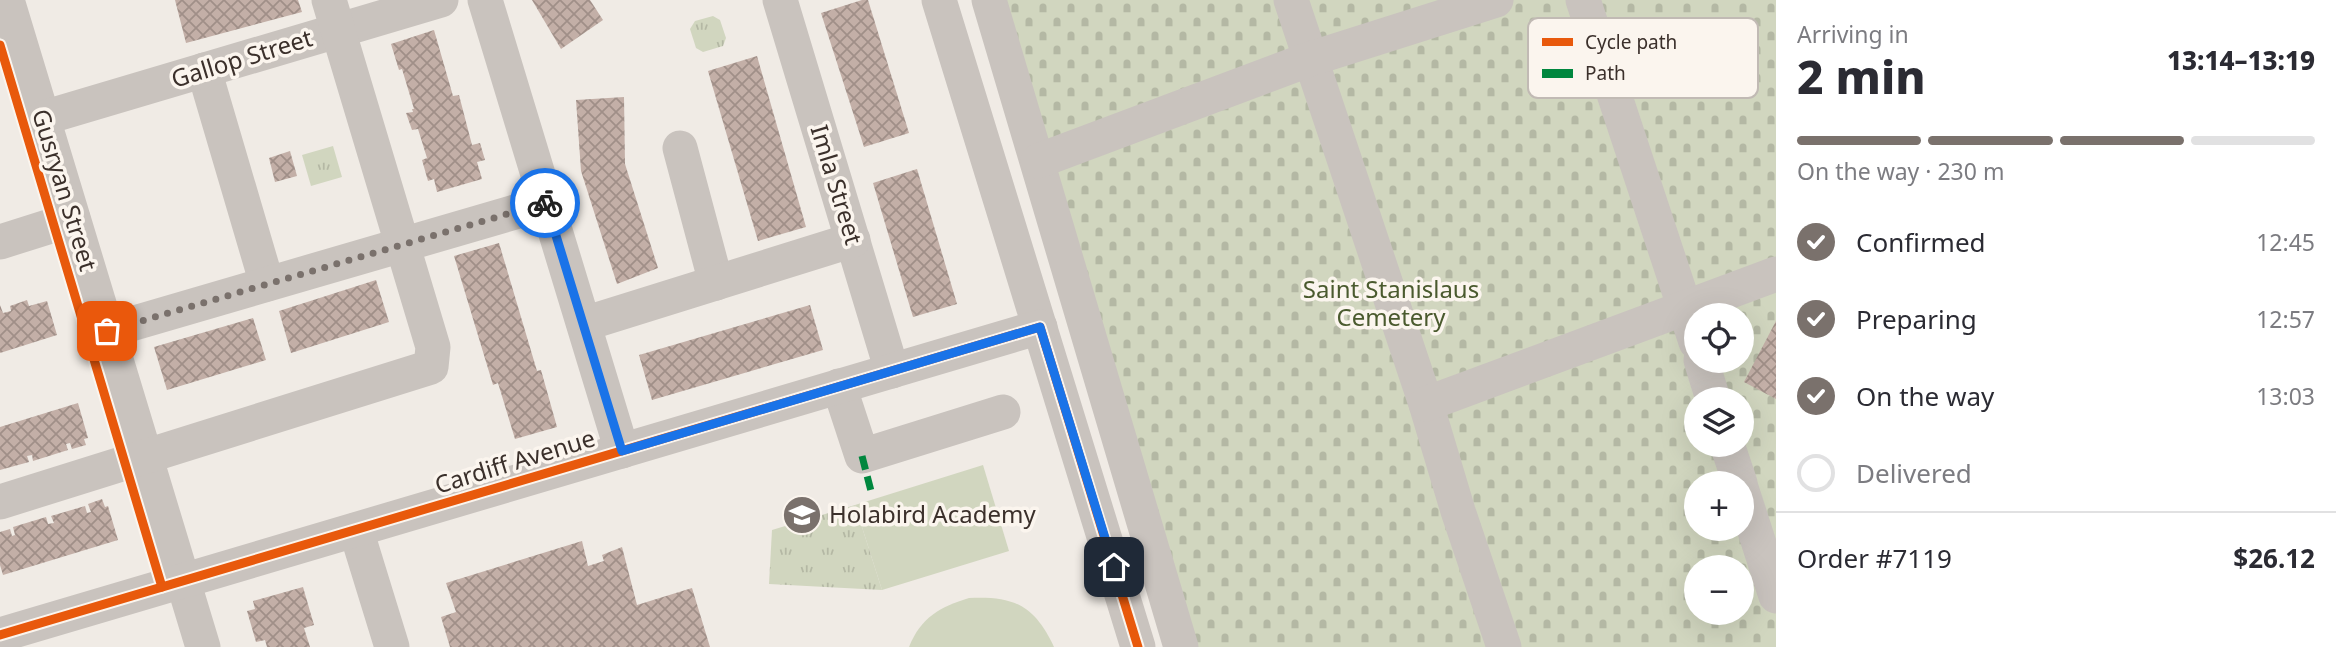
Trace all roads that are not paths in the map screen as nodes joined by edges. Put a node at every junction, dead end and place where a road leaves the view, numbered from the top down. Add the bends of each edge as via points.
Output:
1 (7, 0) edge
2 (441, 0) edge
3 (485, 0) edge
4 (780, 0) edge
5 (939, 0) edge
6 (989, 0) edge
7 (1291, 0) edge
8 (1496, 0) edge
9 (1583, 0) edge
10 (333, 15) edge
11 (1589, 18) edge
12 (1310, 59) junction
13 (204, 70) junction
14 (1616, 98) edge
15 (43, 118) junction
16 (680, 148) dead end
17 (1038, 162) junction
18 (546, 203) junction
19 (73, 219) junction
20 (853, 240) junction
21 (0, 242) edge
22 (402, 245) junction
23 (1776, 274) edge
24 (716, 283) junction
25 (267, 284) junction
26 (1696, 303) edge
27 (1684, 304) edge
28 (1684, 307) edge
29 (583, 324) junction
30 (1040, 327) junction
31 (107, 331) junction
32 (892, 371) junction
33 (839, 386) junction
34 (1426, 404) junction
35 (1003, 412) dead end
36 (622, 451) junction
37 (145, 456) junction
38 (0, 502) edge
39 (1754, 528) edge
40 (356, 530) junction
41 (183, 581) junction
42 (1776, 596) edge
43 (0, 635) edge
44 (203, 647) edge
45 (392, 647) edge
46 (1138, 647) edge
47 (1181, 647) edge
48 (1504, 647) edge

1 - 15 street, Gusryan Street
2 - 10 street, Gallop Street
3 - 18 street
4 - 20 street, Imla Street
5 - 30 street
6 - 17 street
7 - 12 street
8 - 12 street
9 - 11 street
10 - 13 street, Gallop Street
10 - 22 street
12 - 17 street
12 - 34 street
13 - 15 street, Gallop Street
13 - 25 street
14 - 27 street
15 - 19 street, Gusryan Street
16 - 24 street
17 - 47 street
18 - 22 street
18 - 29 street
19 - 21 street
19 - 31 street, Gusryan Street
20 - 24 street
20 - 32 street, Imla Street
22 - 25 street
22 - 37 street via 433,347 431,366
23 - 26 street
24 - 29 street
25 - 31 street
28 - 34 street
29 - 36 street
30 - 32 street, Cardiff Avenue
30 - 46 street
31 - 37 street, Gusryan Street
32 - 33 street, Cardiff Avenue
33 - 35 street via 862,456
33 - 36 street, Cardiff Avenue
34 - 48 street
36 - 40 street, Cardiff Avenue
37 - 38 street
37 - 41 street, Gusryan Street
39 - 42 street
40 - 41 street, Cardiff Avenue
40 - 45 street
41 - 43 street, Cardiff Avenue
41 - 44 street, Gusryan Street

